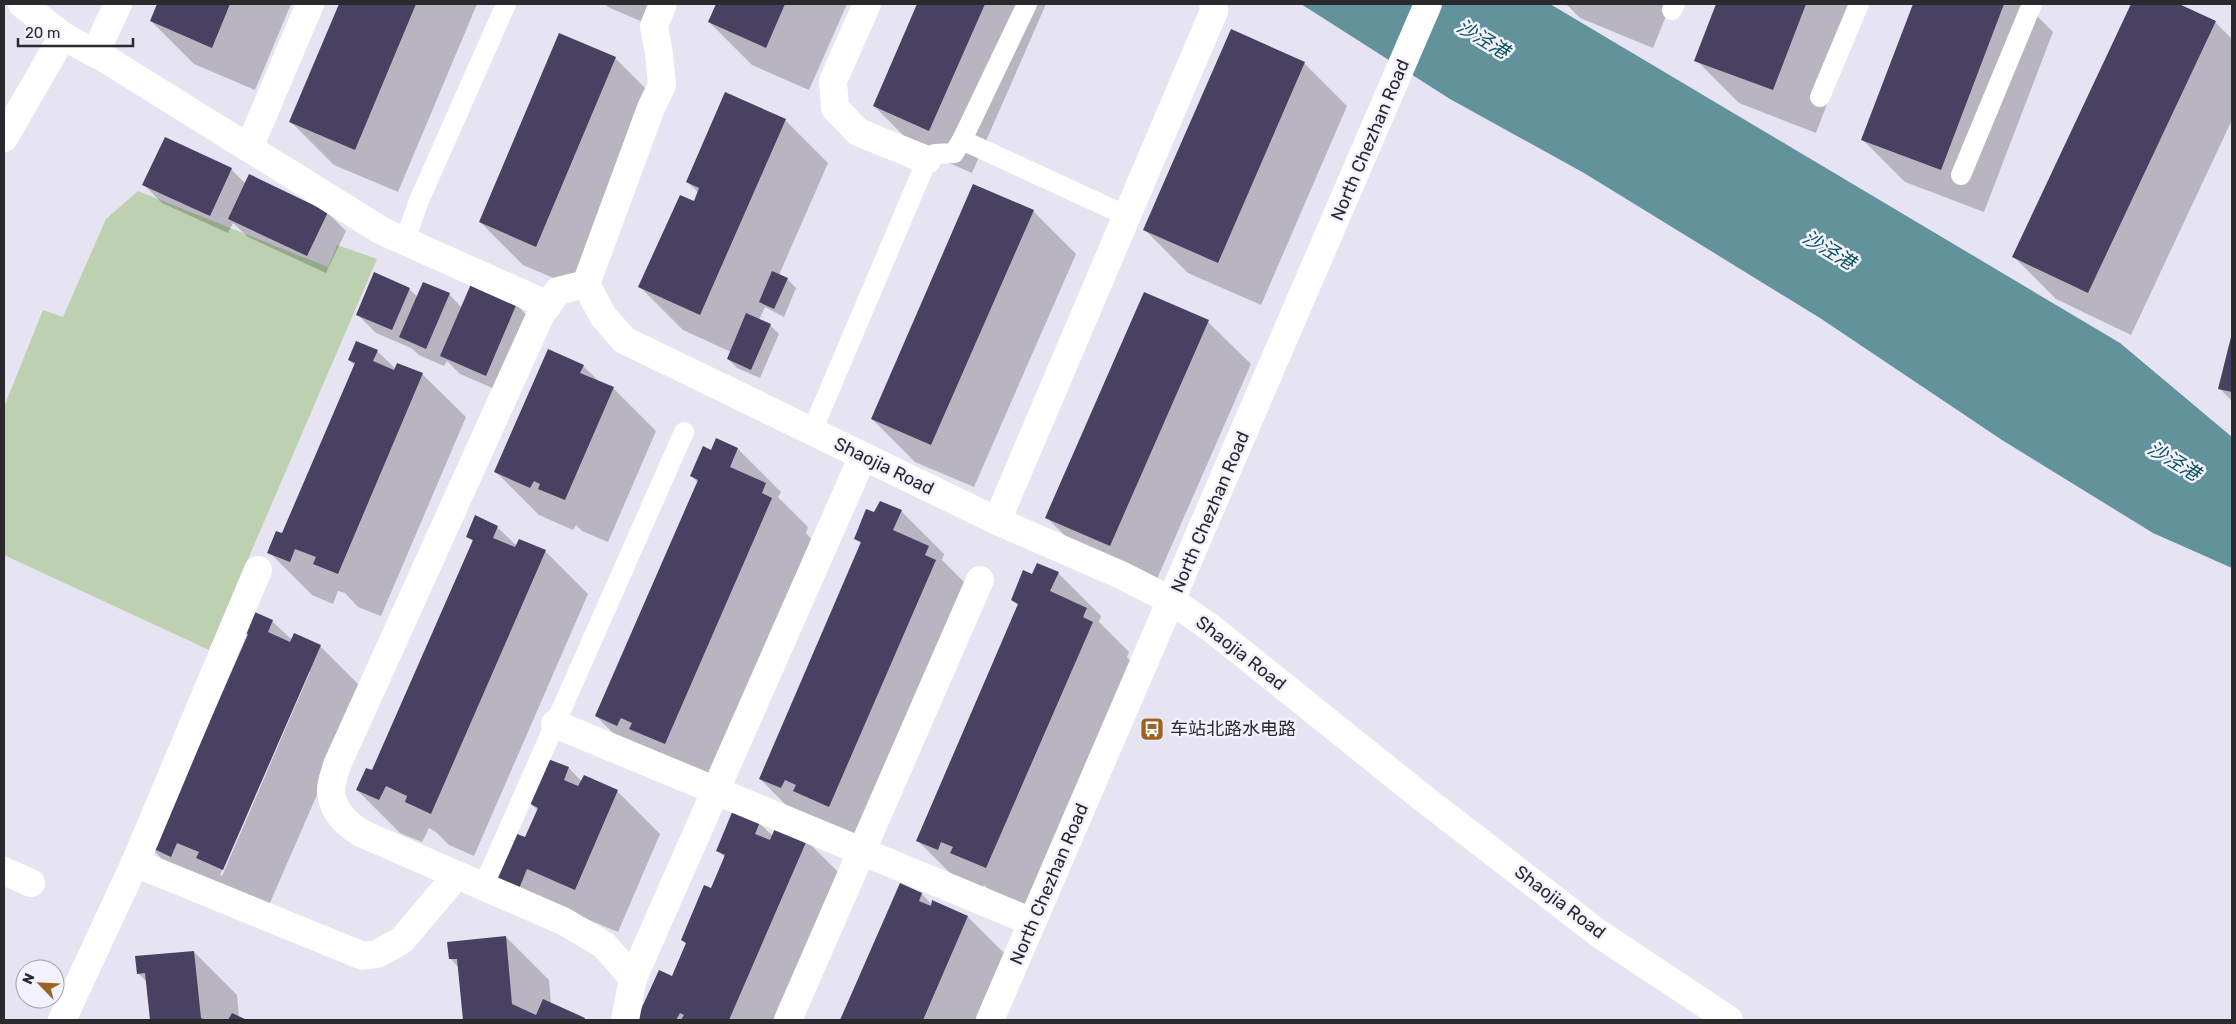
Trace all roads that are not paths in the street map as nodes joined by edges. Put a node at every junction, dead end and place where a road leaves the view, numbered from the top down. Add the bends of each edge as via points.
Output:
1 (22, 4) edge
2 (118, 4) edge
3 (310, 4) edge
4 (506, 4) edge
5 (663, 4) edge
6 (867, 4) edge
7 (1027, 4) edge
8 (1213, 4) edge
9 (1428, 4) edge
10 (1859, 4) edge
11 (2032, 4) edge
12 (63, 36) junction
13 (95, 53) junction
14 (1820, 97) dead end
15 (4, 138) edge
16 (962, 140) junction
17 (249, 148) junction
18 (927, 160) junction
19 (1961, 175) dead end
20 (1127, 216) junction
21 (404, 242) junction
22 (586, 284) junction
23 (548, 305) junction
24 (812, 431) junction
25 (684, 432) dead end
26 (863, 456) junction
27 (997, 521) junction
28 (258, 570) dead end
29 (980, 580) dead end
30 (1172, 601) junction
31 (555, 724) junction
32 (716, 791) junction
33 (862, 852) junction
34 (135, 863) junction
35 (4, 871) edge
36 (457, 875) junction
37 (31, 883) dead end
38 (483, 887) junction
39 (1032, 922) junction
40 (633, 978) junction
41 (62, 1020) edge
42 (626, 1020) edge
43 (788, 1020) edge
44 (990, 1020) edge
45 (1729, 1020) edge

1 - 12 street
2 - 13 street
3 - 17 street
4 - 21 lane
5 - 22 street via 654,26 662,85
6 - 18 street via 833,81 834,108 858,132
7 - 16 lane
8 - 20 street via 1214,11
9 - 30 street, North Chezhan Road
10 - 14 lane
11 - 19 lane
12 - 13 street
12 - 15 street
13 - 17 street
16 - 18 lane via 954,153 935,154
16 - 20 lane
17 - 21 street
18 - 24 lane
20 - 27 street
21 - 23 street
22 - 23 street via 558,291
22 - 24 street, Shaojia Road via 602,316 624,340
23 - 36 street via 541,314 341,756 330,791 347,826
24 - 26 street, Shaojia Road
25 - 31 lane
26 - 27 street, Shaojia Road
26 - 32 street
27 - 30 street, Shaojia Road
28 - 34 street
29 - 33 street
30 - 39 street, North Chezhan Road
30 - 45 street, Shaojia Road via 1212,628 1423,798 1598,932
31 - 32 street
31 - 38 lane
32 - 33 street
32 - 40 street
33 - 39 street
33 - 43 street
34 - 36 street via 363,956 378,954 402,940
34 - 41 street
35 - 37 street
36 - 38 street
38 - 40 street via 563,921 604,945
39 - 44 street, North Chezhan Road
40 - 42 street

